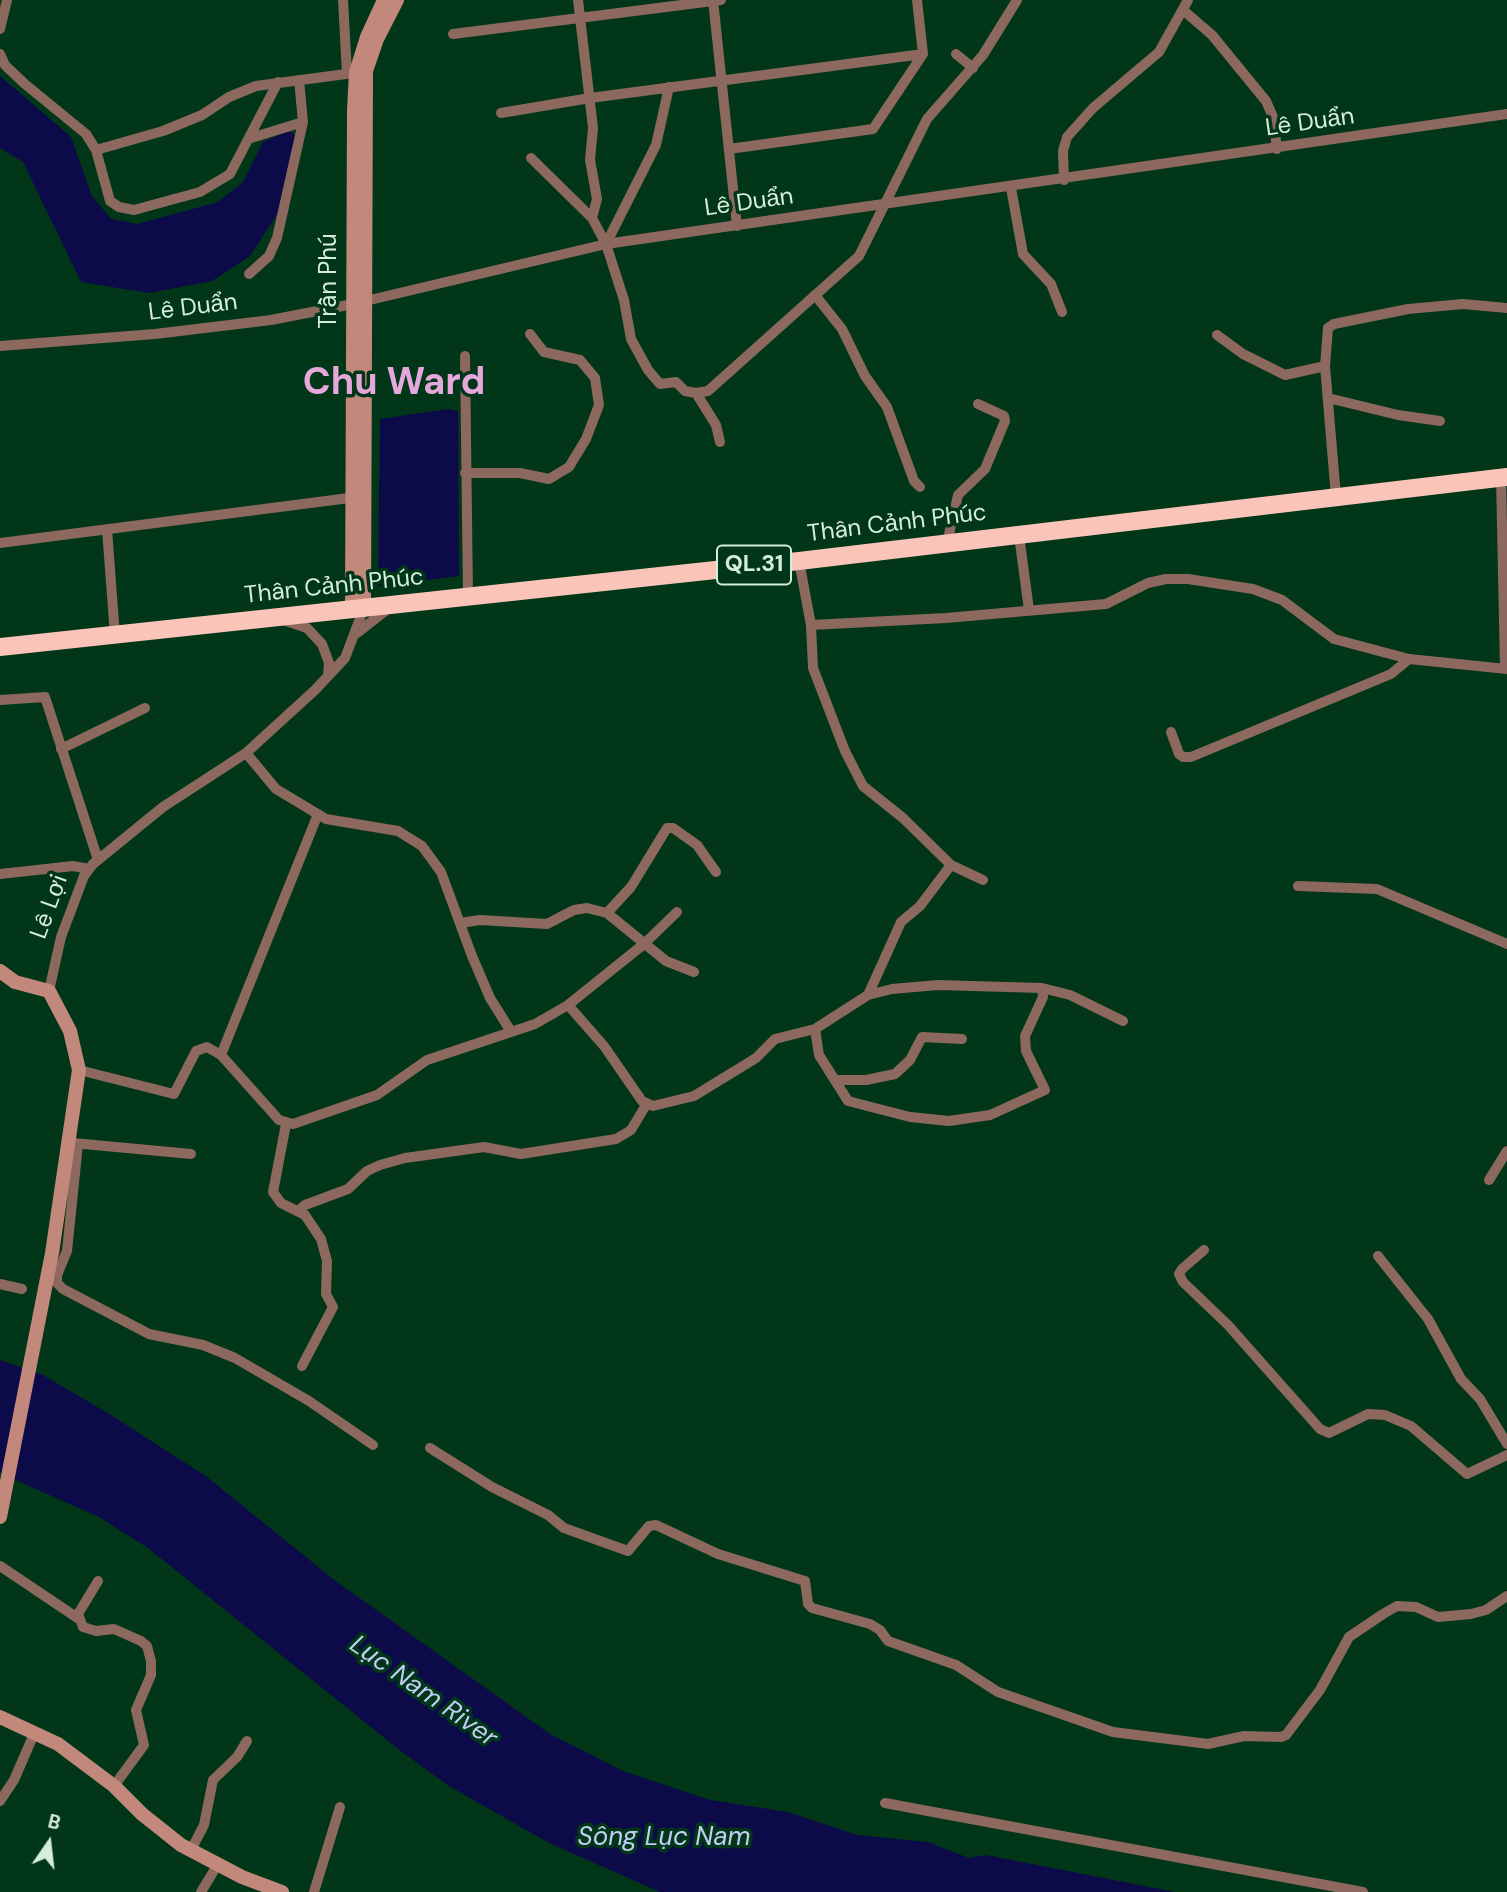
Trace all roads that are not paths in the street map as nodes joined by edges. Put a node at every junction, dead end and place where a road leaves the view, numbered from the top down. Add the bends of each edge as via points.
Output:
1 (7, 0) edge
2 (343, 0) edge
3 (384, 0) edge
4 (397, 0) edge
5 (578, 0) edge
6 (716, 0) edge
7 (916, 0) edge
8 (1017, 0) edge
9 (1185, 5) edge
10 (580, 18) junction
11 (346, 28) junction
12 (0, 29) edge
13 (453, 34) dead end
14 (372, 38) junction
15 (0, 54) edge
16 (923, 54) junction
17 (956, 54) dead end
18 (972, 68) junction
19 (357, 72) junction
20 (299, 80) junction
21 (721, 80) junction
22 (278, 82) junction
23 (669, 87) junction
24 (590, 98) junction
25 (501, 113) dead end
26 (1507, 114) edge
27 (303, 122) junction
28 (251, 138) junction
29 (729, 149) junction
30 (1277, 149) junction
31 (96, 150) junction
32 (531, 158) dead end
33 (1064, 180) junction
34 (1011, 188) junction
35 (882, 206) junction
36 (592, 218) junction
37 (737, 226) junction
38 (606, 244) junction
39 (249, 274) dead end
40 (815, 295) junction
41 (359, 303) junction
42 (1507, 308) edge
43 (1062, 312) dead end
44 (530, 334) dead end
45 (1217, 335) dead end
46 (0, 346) edge
47 (465, 356) dead end
48 (1325, 366) junction
49 (696, 393) junction
50 (1328, 398) junction
51 (978, 404) dead end
52 (1440, 421) dead end
53 (720, 442) dead end
54 (466, 472) junction
55 (1504, 477) edge
56 (920, 486) dead end
57 (359, 496) junction
58 (1336, 497) junction
59 (107, 529) junction
60 (1019, 535) junction
61 (0, 543) edge
62 (947, 543) junction
63 (799, 561) junction
64 (468, 596) junction
65 (395, 605) junction
66 (358, 609) junction
67 (1029, 610) junction
68 (275, 618) junction
69 (811, 625) junction
70 (115, 636) junction
71 (355, 636) junction
72 (0, 647) edge
73 (1409, 659) junction
74 (1506, 669) edge
75 (328, 675) junction
76 (0, 700) edge
77 (145, 708) dead end
78 (1171, 732) dead end
79 (61, 749) junction
80 (246, 753) junction
81 (318, 814) junction
82 (98, 860) junction
83 (951, 865) junction
84 (89, 869) junction
85 (716, 872) dead end
86 (0, 874) edge
87 (983, 880) dead end
88 (1298, 886) dead end
89 (677, 912) dead end
90 (607, 913) junction
91 (460, 923) junction
92 (644, 944) junction
93 (1507, 944) edge
94 (0, 971) edge
95 (694, 972) dead end
96 (1042, 988) junction
97 (50, 990) junction
98 (868, 995) junction
99 (568, 1005) junction
100 (1123, 1021) dead end
101 (815, 1028) junction
102 (510, 1030) junction
103 (962, 1039) dead end
104 (221, 1055) junction
105 (79, 1070) junction
106 (836, 1080) junction
107 (646, 1105) junction
108 (286, 1124) junction
109 (73, 1143) junction
110 (1507, 1151) edge
111 (191, 1154) dead end
112 (1489, 1180) dead end
113 (298, 1211) junction
114 (1204, 1250) dead end
115 (1378, 1256) dead end
116 (0, 1284) edge
117 (23, 1289) dead end
118 (302, 1366) dead end
119 (1507, 1444) edge
120 (373, 1445) dead end
121 (430, 1448) dead end
122 (1507, 1455) edge
123 (0, 1517) edge
124 (0, 1566) edge
125 (97, 1581) dead end
126 (1507, 1596) edge
127 (79, 1619) junction
128 (0, 1717) edge
129 (34, 1734) junction
130 (247, 1741) dead end
131 (114, 1786) junction
132 (0, 1801) edge
133 (885, 1803) dead end
134 (340, 1807) dead end
135 (191, 1850) junction
136 (218, 1864) junction
137 (201, 1892) edge
138 (282, 1892) edge
139 (314, 1892) edge
140 (1363, 1892) edge

1 - 12 street
2 - 11 street, Trần Phú
3 - 14 street, Trần Phú
4 - 14 street, Trần Phú
5 - 10 street
6 - 10 street
6 - 21 street
7 - 16 street
8 - 18 street
9 - 30 street via 1266,101
9 - 33 street via 1159,52 1093,108 1067,137
10 - 13 street
10 - 24 street
11 - 14 street
11 - 19 street, Trần Phú
14 - 19 street, Trần Phú
15 - 31 street via 25,84 86,134
16 - 21 street
16 - 29 street via 873,129
17 - 18 street
18 - 35 street via 927,119
19 - 20 street
19 - 41 street, Trần Phú
20 - 22 street
20 - 27 street
21 - 23 street
21 - 29 street
22 - 28 street
22 - 31 street via 239,92 202,116 163,131
23 - 24 street
23 - 38 street via 656,145
24 - 25 street
24 - 36 street via 590,160 597,199
26 - 30 street, Lê Duẩn
27 - 28 street
27 - 39 street via 275,245
28 - 31 street via 229,174 213,185 134,210 110,201
29 - 37 street
30 - 33 street, Lê Duẩn
32 - 36 street
33 - 34 street, Lê Duẩn
34 - 35 street, Lê Duẩn
34 - 43 street via 1023,254 1051,284
35 - 37 street, Lê Duẩn
35 - 40 street via 859,256
36 - 38 street
37 - 38 street, Lê Duẩn
38 - 41 street, Lê Duẩn
38 - 49 street via 631,339 648,370 660,384 676,382 685,391
40 - 49 street via 708,391
40 - 56 street via 842,329 865,376 887,407 914,481
41 - 46 street, Lê Duẩn via 271,320 155,334
41 - 57 street, Trần Phú
42 - 48 street via 1463,304 1408,309 1334,324 1325,335
44 - 54 street via 544,352 574,357 595,378 599,405 577,458 549,479 520,473
45 - 48 street via 1285,375
47 - 54 street
48 - 50 street
49 - 53 street via 716,425
50 - 52 street
50 - 58 street
51 - 62 street via 1004,416 1005,421 985,469 958,495
54 - 64 street
55 - 58 highway, Thân Cảnh Phúc / QL.31
55 - 74 street
57 - 59 street
57 - 66 street, Trần Phú
58 - 60 highway, Thân Cảnh Phúc / QL.31
59 - 61 street
59 - 70 street
60 - 62 highway, Thân Cảnh Phúc / QL.31
60 - 67 street
62 - 63 highway, Thân Cảnh Phúc / QL.31
63 - 64 highway, Thân Cảnh Phúc / QL.31
63 - 69 street
64 - 65 highway, Thân Cảnh Phúc / QL.31
65 - 66 highway, Thân Cảnh Phúc / QL.31
65 - 71 street, Lê Lợi
66 - 68 highway, Thân Cảnh Phúc / QL.31
66 - 71 street
67 - 69 street
67 - 73 street via 1105,604 1166,579 1215,582 1282,600 1334,639
68 - 70 highway, Thân Cảnh Phúc / QL.31
68 - 75 street via 307,628 322,644
69 - 83 street via 813,668 863,786
70 - 72 highway, Thân Cảnh Phúc / QL.31
71 - 75 street, Lê Lợi via 345,658
73 - 74 street
73 - 78 street via 1391,674 1191,757 1179,754
75 - 80 street, Lê Lợi
76 - 79 street via 45,697
77 - 79 street
79 - 82 street
80 - 81 street via 276,789
80 - 82 street, Lê Lợi via 163,807
81 - 91 street via 398,831 422,846 441,872
81 - 104 street
82 - 84 street, Lê Lợi
83 - 87 street
83 - 98 street via 920,906 901,922
84 - 86 street via 73,866
84 - 97 street, Lê Lợi via 61,937
85 - 90 street via 697,845 667,828 631,887
88 - 93 street via 1377,889
89 - 92 street
90 - 91 street via 574,910 547,924
90 - 92 street
91 - 102 street via 490,998
92 - 95 street via 666,961
92 - 99 street
94 - 97 street via 15,982
96 - 98 street via 938,985
96 - 100 street via 1070,995
96 - 106 street via 1043,997 1025,1036 1026,1051 1045,1090 1021,1103 949,1122 855,1104 848,1101
97 - 105 street via 70,1031
98 - 101 street
99 - 102 street via 536,1024
99 - 107 street
101 - 106 street via 819,1055
101 - 107 street via 775,1039 756,1058 694,1096 672,1104
102 - 108 street via 428,1060 377,1095
103 - 106 street via 922,1037 910,1060 895,1074
104 - 105 street via 206,1047 199,1049 174,1094
104 - 108 street
105 - 109 street
107 - 113 street via 631,1130 616,1139 521,1154 484,1147 405,1158 380,1165 348,1189
108 - 113 street via 273,1192 281,1203
109 - 111 street
109 - 120 street via 67,1251 57,1283 149,1334 203,1345 234,1359 309,1401
109 - 123 street
110 - 112 street
113 - 118 street via 325,1248 326,1294 332,1307
114 - 122 street via 1179,1273 1183,1282 1228,1325 1320,1429 1329,1433 1368,1414 1385,1415 1411,1426 1468,1474
115 - 119 street via 1428,1319 1461,1379 1480,1399
116 - 117 street
121 - 126 street via 565,1528 628,1550 649,1526 656,1525 718,1553 805,1581 812,1608 870,1624 888,1641 956,1665 998,1692 1113,1732 1208,1744 1244,1736 1286,1735 1320,1690 1349,1637 1384,1614 1397,1606 1416,1607 1438,1617 1471,1614
124 - 127 street
125 - 127 street
127 - 131 street via 88,1630 114,1629 141,1641 150,1652 151,1675 136,1710 144,1745
128 - 129 street
129 - 131 street via 58,1744
129 - 132 street
130 - 135 street via 213,1780 204,1825
131 - 135 street via 142,1814
133 - 140 street
134 - 139 street
135 - 136 street
136 - 137 street
136 - 138 street

